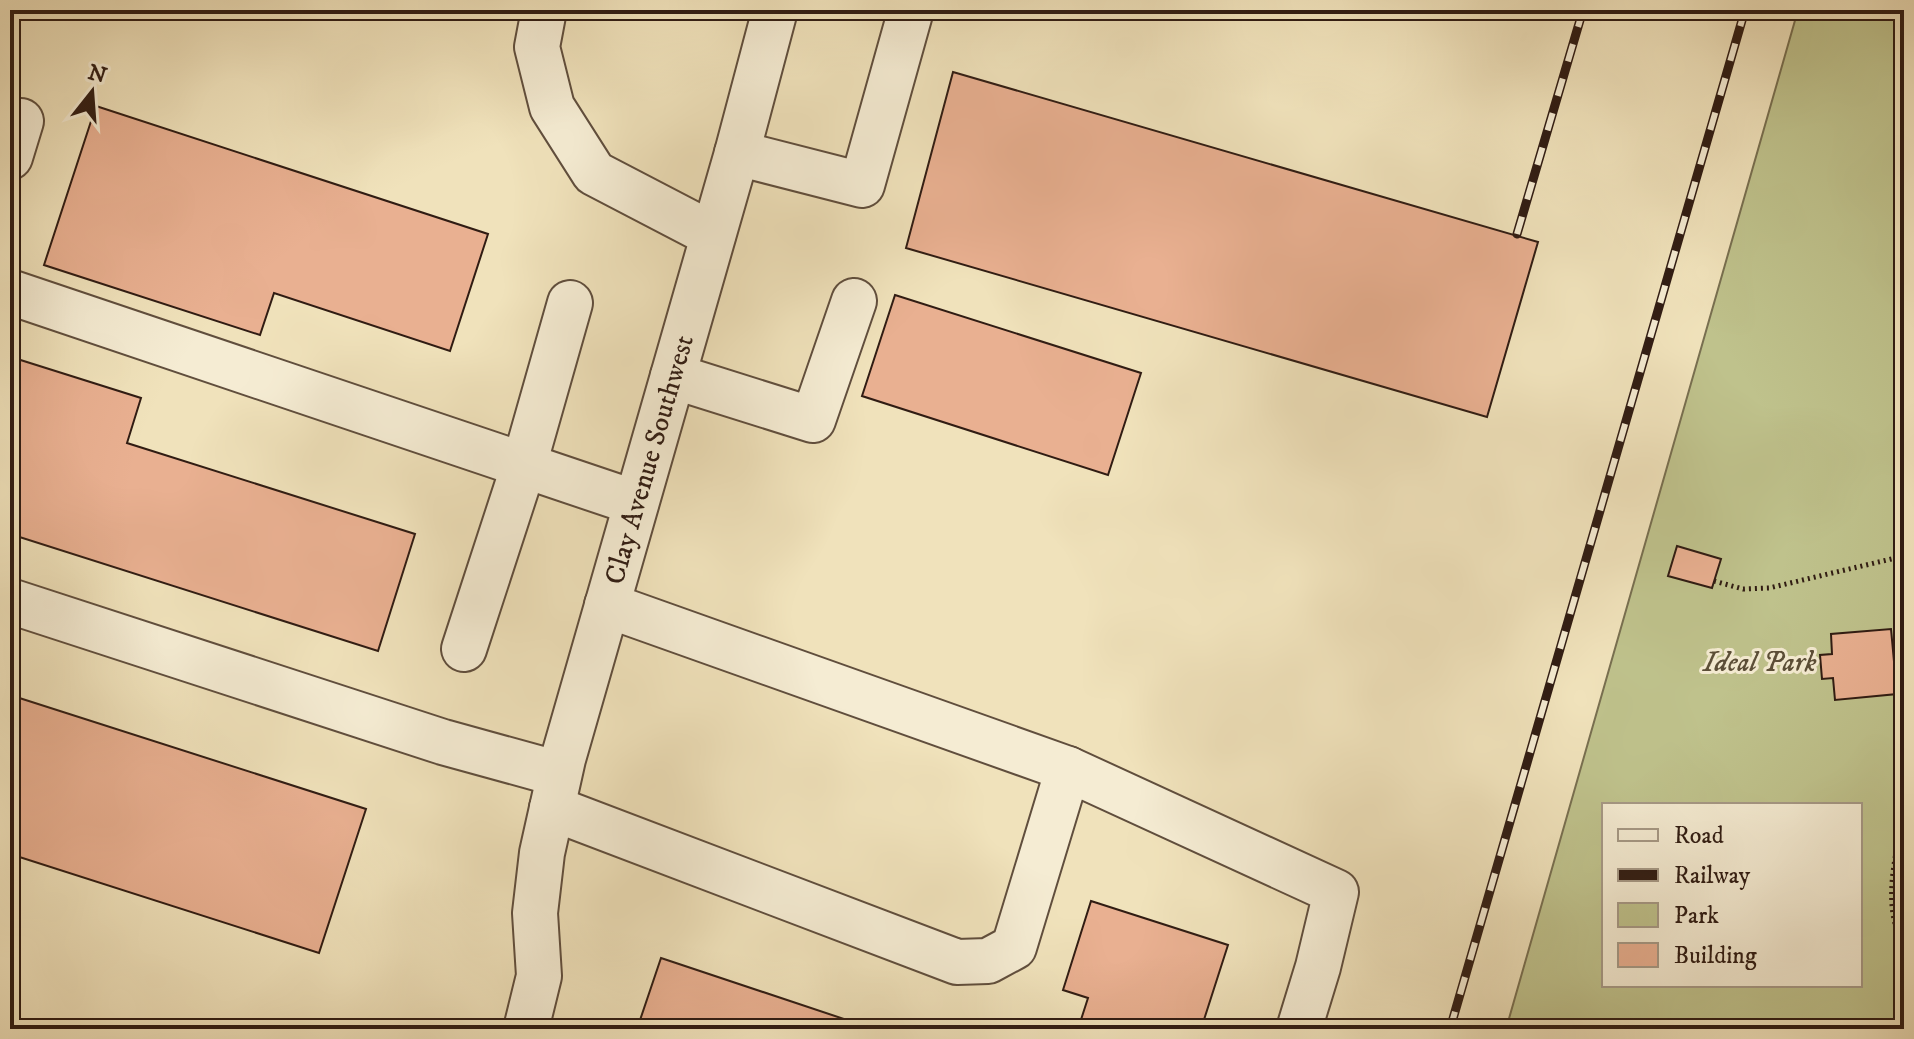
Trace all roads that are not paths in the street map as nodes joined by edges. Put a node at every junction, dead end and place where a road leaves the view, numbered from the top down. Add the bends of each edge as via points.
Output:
1 (544, 10) edge
2 (775, 10) edge
3 (911, 10) edge
4 (737, 153) junction
5 (713, 235) junction
6 (10, 292) edge
7 (854, 301) dead end
8 (570, 303) dead end
9 (673, 376) junction
10 (524, 465) junction
11 (636, 503) junction
12 (10, 601) edge
13 (607, 605) junction
14 (464, 649) dead end
15 (1068, 769) junction
16 (556, 791) junction
17 (526, 1029) edge
18 (1299, 1029) edge

1 - 5 street via 537,47 552,107 594,173
2 - 4 street, Clay Avenue Southwest
3 - 4 street via 862,185
4 - 5 street, Clay Avenue Southwest
5 - 9 street, Clay Avenue Southwest
6 - 10 street
7 - 9 street via 813,420
8 - 10 street
9 - 11 street, Clay Avenue Southwest
10 - 11 street
10 - 14 street
11 - 13 street, Clay Avenue Southwest
12 - 16 street via 443,742
13 - 15 street
13 - 16 street, Clay Avenue Southwest
15 - 16 street via 1014,947 988,961 957,962
15 - 18 street via 1336,892
16 - 17 street, Clay Avenue Southwest via 535,913 539,976

